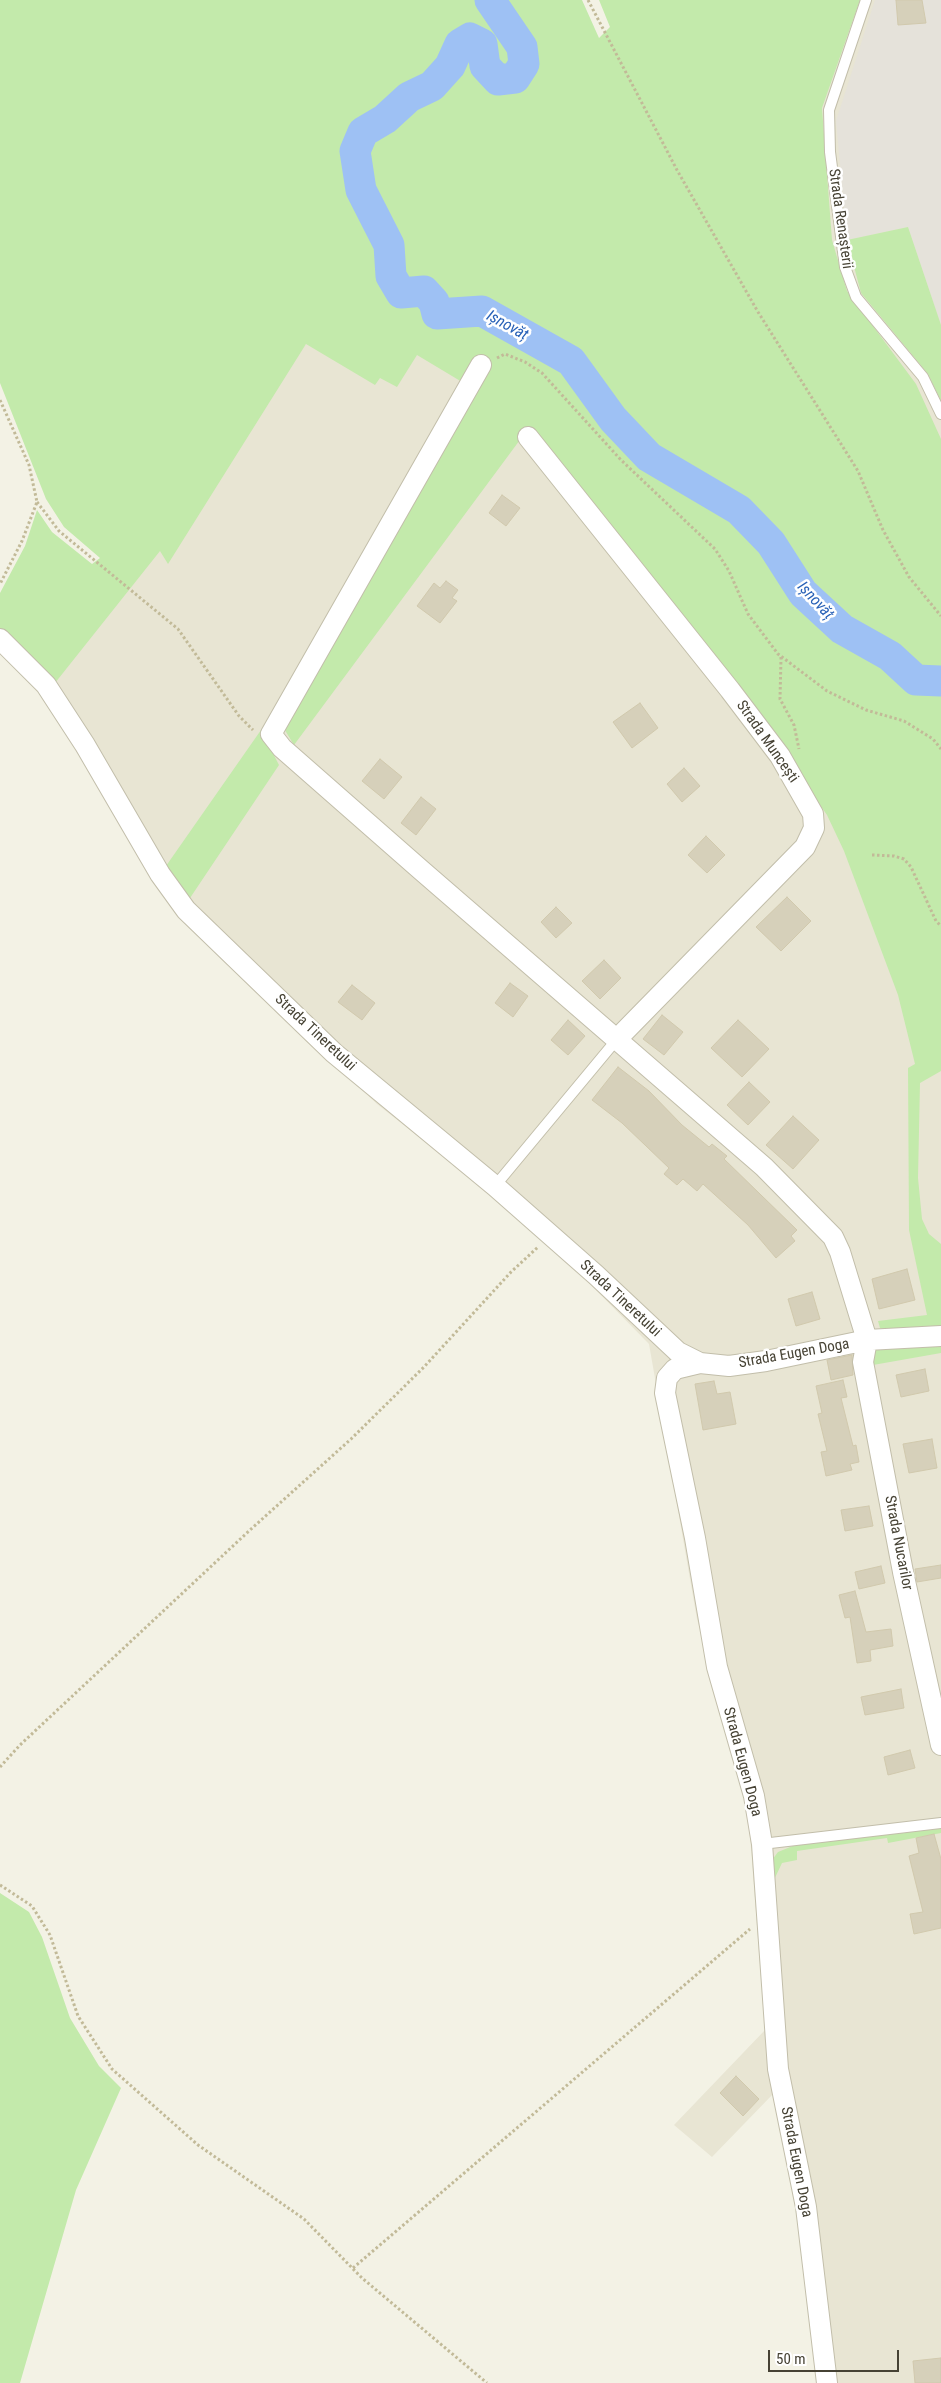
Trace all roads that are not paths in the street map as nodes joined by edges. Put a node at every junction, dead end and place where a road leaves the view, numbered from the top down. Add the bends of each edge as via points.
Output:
1 (866, 0) edge
2 (481, 365) dead end
3 (941, 414) edge
4 (528, 437) dead end
5 (0, 639) edge
6 (618, 1038) junction
7 (495, 1186) junction
8 (941, 1336) edge
9 (866, 1340) junction
10 (700, 1363) junction
11 (941, 1744) edge
12 (941, 1823) edge
13 (762, 1844) junction
14 (826, 2383) edge

1 - 3 lane, Strada Renașterii via 829,110 830,152 845,267 856,297 923,377
2 - 6 street via 271,734 282,748
4 - 6 street, Strada Muncești via 780,756 813,814 814,828 805,847
5 - 7 street, Strada Tineretului via 46,685 160,874 186,910 334,1053
6 - 7 lane
6 - 9 street via 764,1167 833,1236
7 - 10 street, Strada Tineretului via 678,1352
8 - 9 street, Strada Eugen Doga
9 - 10 street, Strada Eugen Doga via 766,1362 729,1366
9 - 11 street, Strada Nucarilor via 863,1362 903,1572
10 - 13 street, Strada Eugen Doga via 675,1369 667,1378 665,1393 717,1667 754,1796
12 - 13 lane
13 - 14 street, Strada Eugen Doga via 778,2069 806,2207

